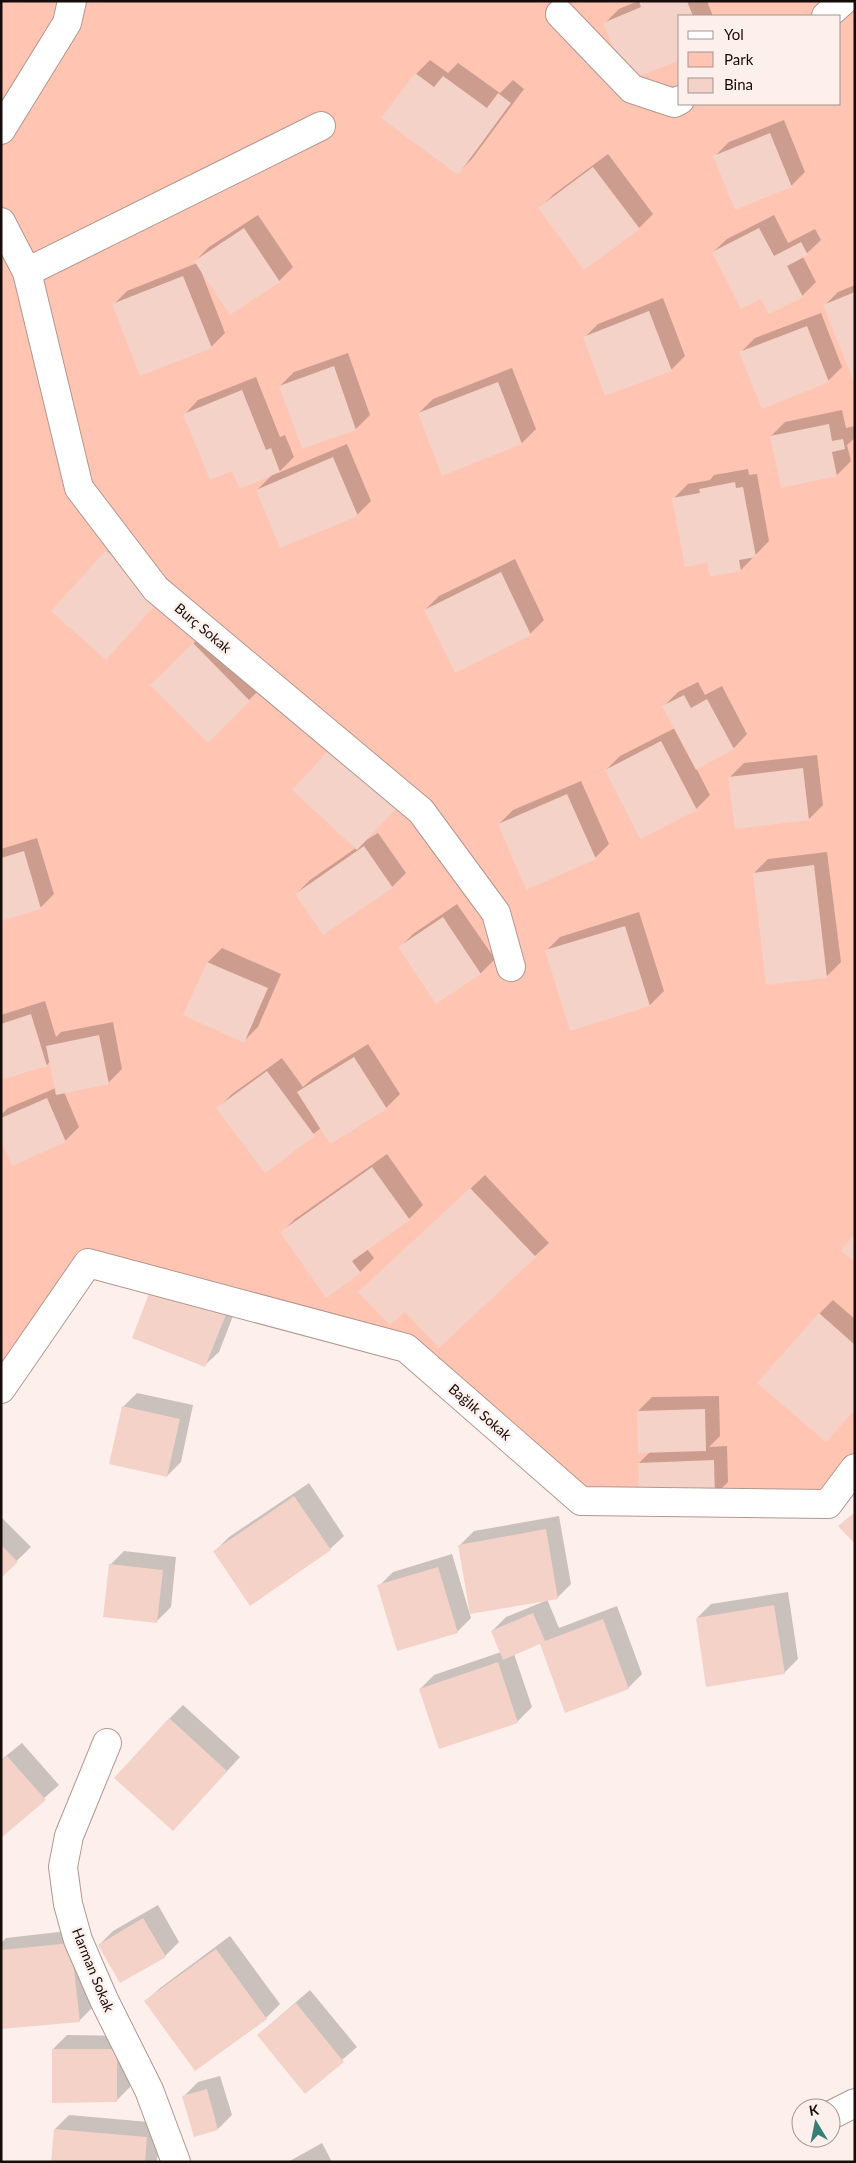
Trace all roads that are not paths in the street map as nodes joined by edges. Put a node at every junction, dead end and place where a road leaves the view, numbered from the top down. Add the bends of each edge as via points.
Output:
1 (72, 1) edge
2 (843, 1) edge
3 (560, 14) dead end
4 (827, 15) edge
5 (678, 101) edge
6 (321, 126) dead end
7 (1, 130) edge
8 (1, 222) edge
9 (27, 272) junction
10 (511, 967) dead end
11 (1, 1389) edge
12 (855, 1468) edge
13 (107, 1743) dead end
14 (855, 2103) edge
15 (841, 2110) edge
16 (176, 2162) edge

1 - 7 street via 67,23
2 - 4 street
3 - 5 street via 632,89 674,103
6 - 9 street
8 - 9 street, Burç Sokak
9 - 10 street, Burç Sokak via 78,488 156,589 421,811 496,913
11 - 12 street, Bağlık Sokak via 88,1263 406,1348 581,1500 828,1504
13 - 16 street, Harman Sokak via 69,1836 64,1867 68,1904 78,1940 149,2090
14 - 15 street

